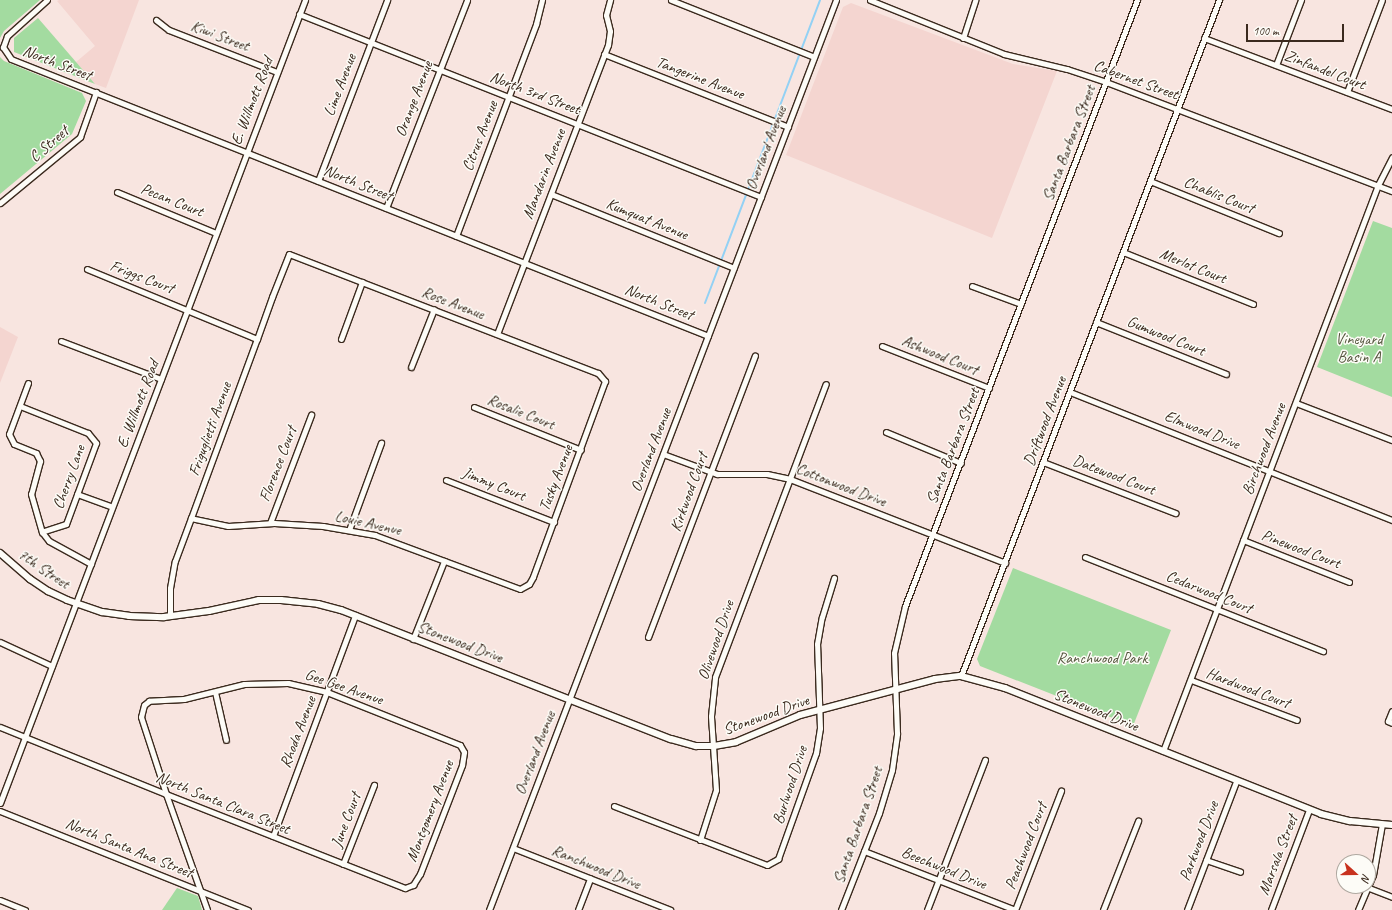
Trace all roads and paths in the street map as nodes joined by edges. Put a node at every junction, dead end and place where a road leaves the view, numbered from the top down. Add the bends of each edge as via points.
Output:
1 (48, 0) edge
2 (305, 0) edge
3 (387, 0) edge
4 (467, 0) edge
5 (542, 0) edge
6 (610, 0) edge
7 (670, 0) edge
8 (836, 0) edge
9 (870, 0) edge
10 (975, 0) edge
11 (1137, 0) edge
12 (1219, 0) edge
13 (1300, 0) edge
14 (1382, 0) edge
15 (299, 14) junction
16 (156, 20) dead end
17 (963, 38) junction
18 (1204, 38) junction
19 (370, 42) junction
20 (604, 54) junction
21 (814, 57) junction
22 (1276, 65) junction
23 (440, 69) junction
24 (277, 72) junction
25 (1106, 82) junction
26 (96, 92) junction
27 (1347, 92) junction
28 (509, 96) junction
29 (1177, 109) junction
30 (1392, 109) edge
31 (577, 123) junction
32 (788, 127) junction
33 (247, 153) junction
34 (1392, 157) edge
35 (318, 181) junction
36 (1150, 181) junction
37 (1378, 185) junction
38 (1392, 191) edge
39 (117, 192) dead end
40 (551, 194) junction
41 (761, 197) junction
42 (0, 203) edge
43 (386, 208) junction
44 (216, 233) junction
45 (1279, 233) dead end
46 (456, 236) junction
47 (1123, 252) junction
48 (289, 254) joint
49 (525, 263) junction
50 (734, 268) junction
51 (87, 270) dead end
52 (362, 282) junction
53 (972, 286) dead end
54 (1021, 304) junction
55 (1253, 304) dead end
56 (434, 309) junction
57 (187, 312) junction
58 (1096, 322) junction
59 (497, 334) junction
60 (708, 336) junction
61 (257, 339) junction
62 (341, 339) dead end
63 (61, 341) dead end
64 (882, 346) dead end
65 (755, 356) dead end
66 (411, 367) dead end
67 (1226, 374) dead end
68 (161, 379) junction
69 (605, 381) joint
70 (28, 383) dead end
71 (826, 384) dead end
72 (989, 388) junction
73 (1070, 392) junction
74 (1296, 403) junction
75 (20, 406) junction
76 (474, 407) dead end
77 (311, 415) dead end
78 (886, 432) dead end
79 (1392, 440) edge
80 (381, 443) dead end
81 (581, 450) junction
82 (663, 454) junction
83 (1043, 462) junction
84 (961, 463) junction
85 (1270, 471) junction
86 (710, 472) junction
87 (790, 479) junction
88 (446, 480) dead end
89 (78, 494) junction
90 (112, 507) junction
91 (1175, 513) dead end
92 (191, 518) junction
93 (1392, 520) edge
94 (554, 522) junction
95 (270, 523) junction
96 (349, 530) junction
97 (42, 532) junction
98 (934, 534) junction
99 (1243, 540) junction
100 (0, 553) edge
101 (1085, 557) dead end
102 (444, 561) junction
103 (1005, 563) junction
104 (91, 564) junction
105 (834, 578) dead end
106 (1348, 582) dead end
107 (529, 584) joint
108 (76, 604) junction
109 (1217, 610) junction
110 (356, 615) junction
111 (170, 616) junction
112 (648, 636) dead end
113 (413, 639) junction
114 (0, 642) edge
115 (1323, 651) dead end
116 (52, 666) junction
117 (961, 676) junction
118 (1191, 680) junction
119 (895, 690) junction
120 (215, 692) junction
121 (327, 692) junction
122 (570, 699) junction
123 (819, 710) junction
124 (1392, 711) edge
125 (1296, 720) dead end
126 (1390, 722) edge
127 (0, 727) edge
128 (25, 737) junction
129 (226, 740) dead end
130 (460, 745) joint
131 (714, 746) junction
132 (1163, 751) junction
133 (985, 760) dead end
134 (1236, 782) junction
135 (374, 785) dead end
136 (1061, 791) dead end
137 (166, 794) junction
138 (0, 802) edge
139 (614, 806) dead end
140 (1309, 810) junction
141 (0, 811) edge
142 (1138, 821) dead end
143 (1382, 824) junction
144 (1392, 825) edge
145 (273, 836) junction
146 (700, 840) junction
147 (513, 848) junction
148 (864, 851) junction
149 (1206, 860) junction
150 (343, 864) junction
151 (1376, 864) edge
152 (1240, 872) dead end
153 (590, 878) junction
154 (939, 880) junction
155 (413, 885) joint
156 (200, 891) junction
157 (1376, 891) edge
158 (1366, 894) edge
159 (1392, 897) edge
160 (0, 900) edge
161 (25, 910) edge
162 (207, 910) edge
163 (248, 910) edge
164 (489, 910) edge
165 (578, 910) edge
166 (670, 910) edge
167 (841, 910) edge
168 (927, 910) edge
169 (1015, 910) edge
170 (1103, 910) edge
171 (1187, 910) edge
172 (1271, 910) edge
173 (1358, 910) edge

1 - 26 street, North Street via 10,32 3,48 11,59
2 - 15 street, E. Willmott Road
3 - 19 street, Lime Avenue
4 - 23 street, Orange Avenue
5 - 28 street, Citrus Avenue via 536,24
6 - 20 street, Mandarin Avenue via 606,15 610,30
7 - 21 street
8 - 21 street, Overland Avenue
9 - 17 street, Cabernet Street
10 - 17 street
11 - 25 street, Santa Barbara Street
12 - 18 street, Driftwood Avenue
13 - 22 street
14 - 27 street
15 - 19 street, North 3rd Street
15 - 24 street, E. Willmott Road
16 - 24 street, Kiwi Street via 169,30
17 - 25 street, Cabernet Street via 1004,54 1067,69
18 - 22 street, Zinfandel Court
18 - 29 street, Driftwood Avenue
19 - 23 street, North 3rd Street
19 - 35 street, Lime Avenue
20 - 31 street, Mandarin Avenue
20 - 32 street, Tangerine Avenue
21 - 32 street, Overland Avenue
22 - 27 street, Zinfandel Court
23 - 28 street, North 3rd Street
23 - 43 street, Orange Avenue
24 - 33 street, E. Willmott Road
25 - 29 street, Cabernet Street
25 - 54 street, Santa Barbara Street
26 - 33 street, North Street
26 - 42 street, C Street via 80,137
27 - 30 street, Zinfandel Court
28 - 31 street, North 3rd Street
28 - 46 street, Citrus Avenue
29 - 36 street, Driftwood Avenue
29 - 37 street, Cabernet Street
31 - 40 street, Mandarin Avenue
31 - 41 street, North 3rd Street
32 - 41 street, Overland Avenue
33 - 35 street, North Street
33 - 44 street, E. Willmott Road
34 - 37 street, Birchwood Avenue
35 - 43 street, North Street
36 - 45 street, Chablis Court
36 - 47 street, Driftwood Avenue
37 - 38 street, Cabernet Street
37 - 74 street, Birchwood Avenue
39 - 44 street, Pecan Court
40 - 49 street, Mandarin Avenue
40 - 50 street, Kumquat Avenue
41 - 50 street, Overland Avenue
43 - 46 street, North Street
44 - 57 street, E. Willmott Road
46 - 49 street, North Street
47 - 55 street, Merlot Court
47 - 58 street, Driftwood Avenue
48 - 52 street, Rose Avenue
48 - 61 street, Friguglietti Avenue
49 - 59 street, Mandarin Avenue
49 - 60 street, North Street
50 - 60 street, Overland Avenue
51 - 57 street, Friggs Court via 178,305
52 - 56 street, Rose Avenue
52 - 62 street
53 - 54 street
54 - 72 street, Santa Barbara Street
56 - 59 street, Rose Avenue
56 - 66 street
57 - 61 street, Friggs Court
57 - 68 street, E. Willmott Road
58 - 67 street, Gumwood Court
58 - 73 street, Driftwood Avenue
59 - 69 street, Rose Avenue via 598,373
60 - 82 street, Overland Avenue
61 - 92 street, Friguglietti Avenue
63 - 68 street
64 - 72 street, Ashwood Court
65 - 86 street, Kirkwood Court
68 - 90 street, E. Willmott Road
69 - 81 street, Tusky Avenue
70 - 75 street
71 - 87 street, Olivewood Drive
72 - 84 street, Santa Barbara Street
73 - 83 street, Driftwood Avenue
73 - 85 street, Elmwood Drive
74 - 79 street
74 - 85 street, Birchwood Avenue
75 - 89 street, Cherry Lane via 88,433 94,438 95,448
75 - 97 street via 10,438 14,444 36,453 40,461 31,494
76 - 81 street, Rosalie Court
77 - 95 street, Florence Court
78 - 84 street
80 - 96 street
81 - 94 street, Tusky Avenue
82 - 86 street, Cottonwood Drive
82 - 122 street, Overland Avenue
83 - 91 street, Datewood Court
83 - 103 street, Driftwood Avenue
84 - 98 street, Santa Barbara Street
85 - 93 street, Elmwood Drive
85 - 99 street, Birchwood Avenue
86 - 87 street, Cottonwood Drive via 733,476 767,474
86 - 112 street, Kirkwood Court
87 - 98 street, Cottonwood Drive
87 - 131 street, Olivewood Drive via 715,677 711,716
88 - 94 street, Jimmy Court
89 - 90 street
89 - 97 street, Cherry Lane via 66,524
90 - 104 street, E. Willmott Road
92 - 95 street, Louie Avenue via 228,526
92 - 111 street, Friguglietti Avenue via 173,567
94 - 107 street, Tusky Avenue
95 - 96 street, Louie Avenue
96 - 102 street, Louie Avenue via 375,535
97 - 104 street via 49,541
98 - 103 street, Cottonwood Drive
98 - 119 street, Santa Barbara Street via 899,628 893,666
99 - 106 street, Pinewood Court
99 - 109 street, Birchwood Avenue
100 - 108 street, 7th Street via 36,583
101 - 109 street, Cedarwood Court
102 - 107 street, Louie Avenue via 520,589
102 - 113 street
103 - 117 street, Driftwood Avenue
104 - 108 street, E. Willmott Road
105 - 123 street, Burlwood Drive via 823,612 817,644
108 - 111 street, Stonewood Drive via 122,616
108 - 116 street, E. Willmott Road
109 - 115 street, Cedarwood Court
109 - 118 street, Birchwood Avenue
110 - 111 street, Stonewood Drive via 318,604 259,600
110 - 113 street, Stonewood Drive
110 - 121 street, Rhoda Avenue
113 - 122 street, Stonewood Drive
114 - 116 street
116 - 128 street, E. Willmott Road
117 - 119 street, Stonewood Drive via 935,679
117 - 132 street, Stonewood Drive via 1005,688
118 - 125 street, Hardwood Court
118 - 132 street, Birchwood Avenue
119 - 123 street, Stonewood Drive
119 - 148 street, Santa Barbara Street via 897,733 892,770
120 - 121 street, Gee Gee Avenue via 244,684 265,683 288,683
120 - 129 street
120 - 137 street, Gee Gee Avenue via 177,700 156,700 144,705 141,717
121 - 130 street, Gee Gee Avenue
121 - 145 street, Rhoda Avenue
122 - 131 street, Stonewood Drive via 679,742
122 - 147 street, Overland Avenue
123 - 131 street, Stonewood Drive via 775,724 736,742
123 - 146 street, Burlwood Drive via 819,737 812,769 778,859 773,864 760,863
124 - 126 street
127 - 128 street, North Santa Clara Street
128 - 137 street, North Santa Clara Street
128 - 138 street, E. Willmott Road
130 - 155 street, Montgomery Avenue via 464,752 462,765 420,874
131 - 146 street, Olivewood Drive via 716,790
132 - 134 street, Stonewood Drive
133 - 154 street
134 - 140 street, Stonewood Drive
134 - 149 street, Parkwood Drive
135 - 150 street, June Court
136 - 169 street, Peachwood Court
137 - 145 street, North Santa Clara Street
137 - 156 street
139 - 146 street
140 - 143 street, Stonewood Drive via 1350,821
140 - 172 street, Marsala Street
141 - 156 street, North Santa Ana Street
142 - 170 street
143 - 144 street, Stonewood Drive
143 - 151 street
145 - 150 street, North Santa Clara Street
147 - 153 street, Ranchwood Drive
147 - 164 street, Overland Avenue
148 - 154 street, Beechwood Drive
148 - 167 street, Santa Barbara Street
149 - 152 street
149 - 171 street, Parkwood Drive
150 - 155 street, North Santa Clara Street via 399,886
153 - 165 street
153 - 166 street, Ranchwood Drive
154 - 168 street
154 - 169 street, Beechwood Drive
156 - 162 street
156 - 163 street, North Santa Ana Street
157 - 159 street
158 - 173 street
160 - 161 street

